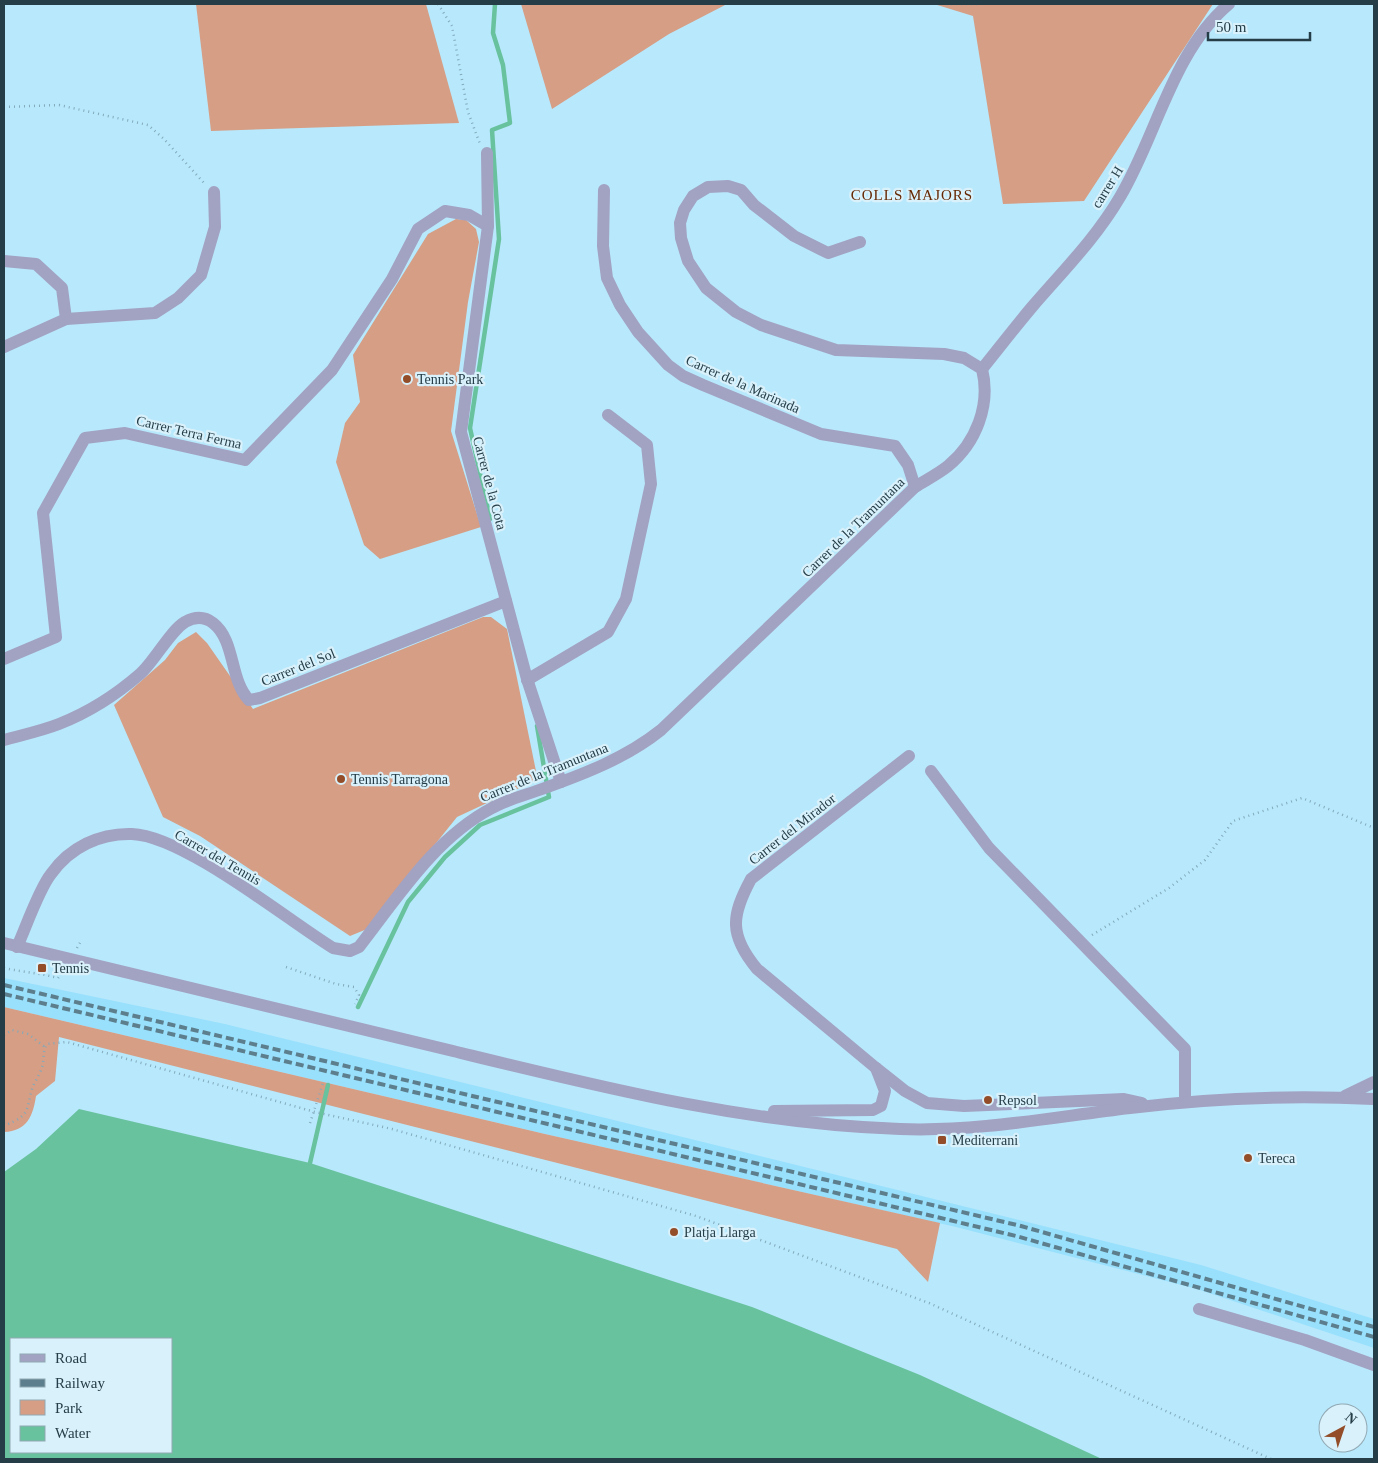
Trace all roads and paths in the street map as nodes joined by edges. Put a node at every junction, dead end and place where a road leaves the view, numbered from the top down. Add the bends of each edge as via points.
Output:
1 (438, 4) edge
2 (941, 4) edge
3 (979, 4) edge
4 (1229, 4) edge
5 (4, 107) edge
6 (488, 157) joint
7 (604, 190) dead end
8 (214, 192) joint
9 (488, 226) junction
10 (860, 242) dead end
11 (4, 261) edge
12 (66, 319) junction
13 (4, 347) edge
14 (982, 369) junction
15 (608, 415) dead end
16 (915, 487) junction
17 (506, 601) junction
18 (4, 658) edge
19 (527, 679) junction
20 (4, 740) edge
21 (909, 756) dead end
22 (931, 771) dead end
23 (558, 783) junction
24 (1374, 828) edge
25 (1080, 942) junction
26 (4, 943) edge
27 (17, 946) junction
28 (359, 947) joint
29 (286, 967) dead end
30 (355, 1004) dead end
31 (4, 1034) edge
32 (45, 1047) junction
33 (876, 1068) junction
34 (1374, 1082) edge
35 (323, 1083) dead end
36 (1342, 1097) junction
37 (1374, 1099) edge
38 (1184, 1102) junction
39 (1151, 1105) junction
40 (315, 1112) junction
41 (750, 1116) junction
42 (4, 1123) edge
43 (310, 1123) dead end
44 (1199, 1309) dead end
45 (1374, 1365) edge
46 (1271, 1459) edge

1 - 6 path via 452,26 474,134
2 - 3 path
4 - 14 street, carrer H via 1202,32 1188,55 1137,168 1119,199 1092,238
5 - 8 path via 59,106 148,125
6 - 9 street, Carrer de la Cota
7 - 16 street, Carrer de la Marinada via 603,246 607,278 620,305 651,349 684,376 822,434 895,446 908,466
8 - 12 street via 215,227 201,275 178,298 155,313
9 - 17 street, Carrer de la Cota via 460,432
9 - 18 street, Carrer Terra Ferma via 469,215 445,212 418,228 392,280 332,370 244,460 125,433 85,438 43,513 56,637
10 - 14 street via 828,253 794,236 754,205 741,190 728,186 708,187 693,196 680,223 688,261 706,288 736,312 761,325 836,350 944,354 964,358
11 - 12 street via 36,264 62,288
12 - 13 street
14 - 16 street, Carrer de la Tramuntana via 985,398 968,444 947,466
15 - 19 street via 647,445 651,484 626,599 608,632
16 - 23 street, Carrer de la Tramuntana via 661,730 627,754
17 - 19 street, Carrer de la Cota
17 - 20 street, Carrer del Sol via 249,700 240,691 223,633 212,622 193,619 183,623 141,674 107,698 59,724
19 - 23 street, Carrer de la Cota
21 - 33 street, Carrer del Mirador via 751,879 738,903 736,928 744,953 757,968
22 - 25 street via 989,848
23 - 28 street, Carrer de la Tramuntana via 495,806 448,839
24 - 25 path via 1302,798 1233,821 1205,860 1168,888
25 - 38 street via 1185,1049
26 - 27 street
27 - 28 street, Carrer del Tennis via 50,874 76,848 106,835 134,834 156,839 196,858 333,948 350,951
27 - 41 street via 585,1083 667,1102
29 - 30 path via 354,987 359,994
31 - 32 path via 12,1030 28,1034
32 - 40 path via 67,1042
32 - 42 path via 27,1110 17,1120
33 - 39 street, Carrer del Mirador via 905,1091 927,1103 964,1106 1124,1099
33 - 41 street, Carrer del Mirador via 885,1091 881,1106 873,1110 776,1111
34 - 36 street
35 - 40 path
36 - 37 street
36 - 38 street
38 - 39 street
39 - 41 street via 969,1128 900,1129
40 - 43 path
40 - 46 path via 392,1129 696,1216 929,1304
44 - 45 street via 1305,1340

